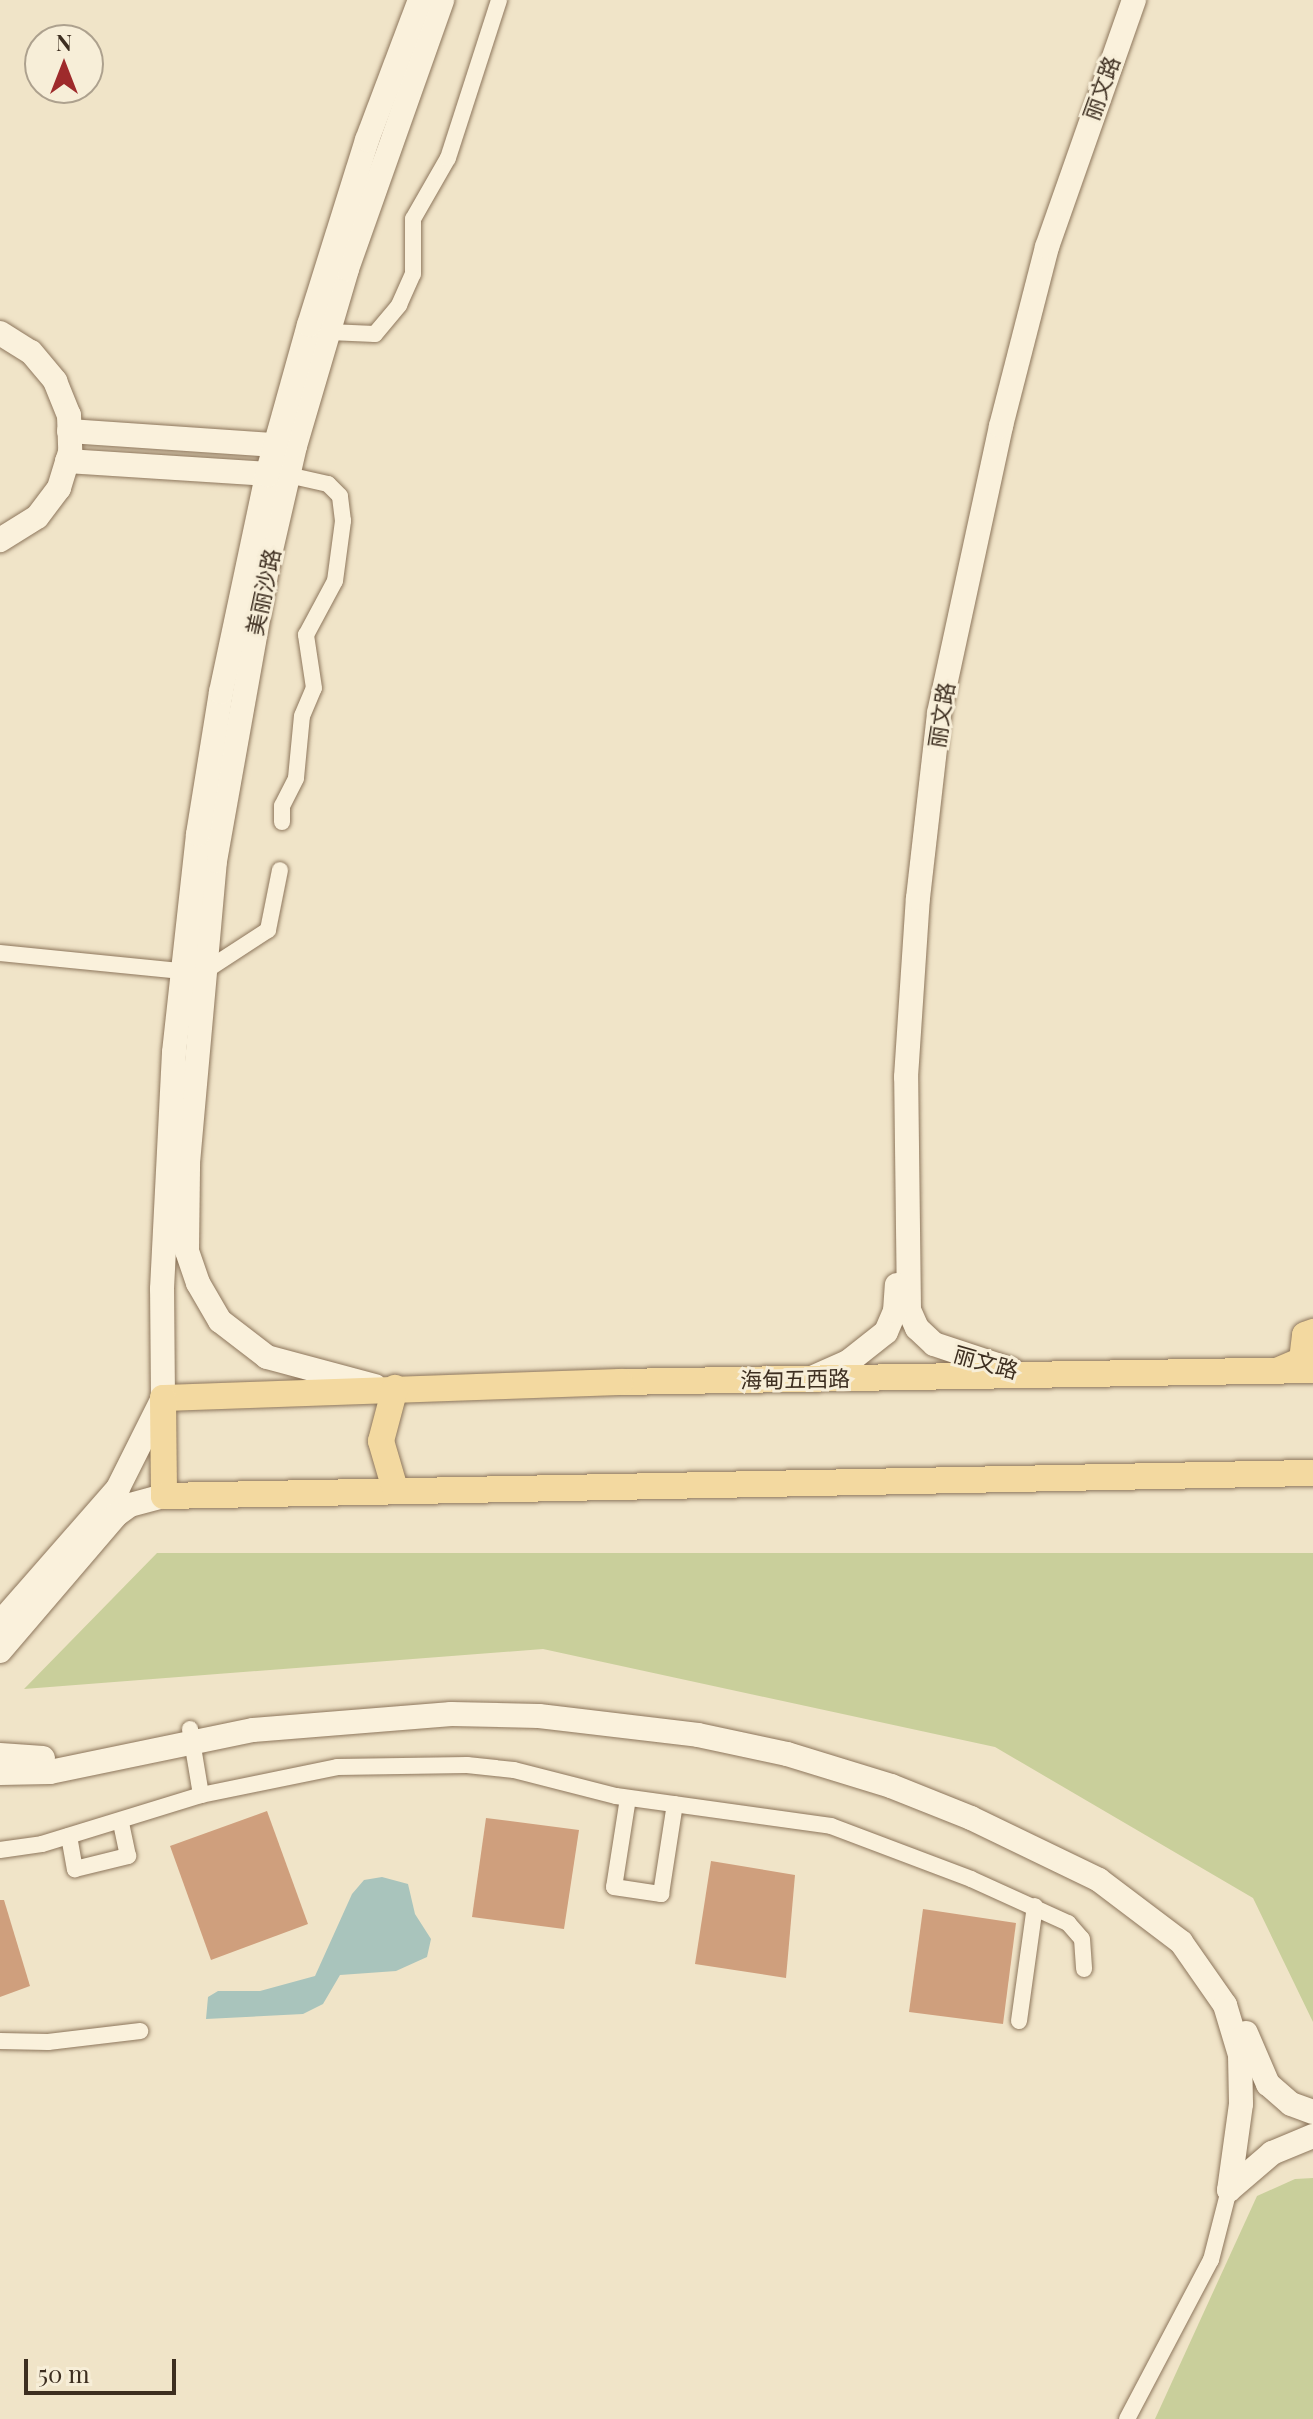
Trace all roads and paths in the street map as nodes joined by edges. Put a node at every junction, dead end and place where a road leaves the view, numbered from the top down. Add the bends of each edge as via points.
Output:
1 (420, 0) edge
2 (442, 0) edge
3 (499, 0) edge
4 (1125, 0) edge
5 (1134, 0) edge
6 (329, 332) junction
7 (0, 333) edge
8 (69, 431) junction
9 (198, 440) junction
10 (285, 445) junction
11 (67, 461) junction
12 (196, 470) junction
13 (278, 475) junction
14 (0, 540) edge
15 (282, 822) dead end
16 (280, 870) dead end
17 (0, 953) edge
18 (192, 972) junction
19 (175, 1205) junction
20 (1313, 1332) edge
21 (1278, 1370) junction
22 (1313, 1370) edge
23 (1030, 1375) junction
24 (808, 1379) junction
25 (390, 1388) junction
26 (163, 1398) junction
27 (1308, 1479) edge
28 (395, 1489) junction
29 (164, 1496) junction
30 (0, 1623) edge
31 (0, 1651) edge
32 (191, 1735) junction
33 (0, 1755) edge
34 (0, 1773) edge
35 (201, 1795) junction
36 (628, 1798) junction
37 (675, 1804) junction
38 (121, 1822) junction
39 (69, 1836) junction
40 (0, 1850) edge
41 (1035, 1906) junction
42 (1084, 1969) dead end
43 (1019, 2021) dead end
44 (140, 2031) dead end
45 (0, 2041) edge
46 (1313, 2112) edge
47 (1313, 2136) edge
48 (1229, 2190) junction
49 (1127, 2419) edge

1 - 10 street, 美丽沙路 via 352,184
2 - 6 street, 美丽沙路 via 373,188
3 - 6 street via 448,158 413,219 413,274 399,305 375,334
4 - 24 street, 丽文路 via 1064,165 1025,292 955,578 931,714 900,1010 895,1311 886,1332 864,1352
5 - 23 street, 丽文路 via 1047,247 991,467 939,713 915,931 906,1077 909,1310 917,1328 943,1350
6 - 10 street, 美丽沙路
7 - 8 street via 31,352 55,381
8 - 9 street
8 - 11 street
9 - 10 street
9 - 12 street
10 - 13 street, 美丽沙路
11 - 12 street
11 - 14 street via 59,488 37,517
12 - 13 street
13 - 15 street via 328,484 340,496 343,521 335,581 306,635 314,688 302,716 296,778 282,806
13 - 18 street, 美丽沙路 via 209,764
16 - 18 street via 268,930
17 - 18 street
18 - 19 street, 美丽沙路
19 - 25 street via 191,1267 208,1303 232,1335 267,1357
19 - 26 street
20 - 21 main road via 1305,1335 1301,1362
21 - 22 main road, 海甸五西路
21 - 23 main road, 海甸五西路
23 - 24 main road, 海甸五西路
24 - 25 main road, 海甸五西路
25 - 26 main road, 海甸五西路
25 - 28 main road via 381,1441
26 - 29 main road
26 - 30 street via 118,1488
27 - 28 main road
28 - 29 main road
29 - 31 street via 130,1505 116,1515
32 - 33 street via 55,1756
32 - 34 street via 50,1772
32 - 35 street
32 - 46 street via 385,1706 521,1705 671,1720 761,1738 881,1772 1023,1830 1103,1871 1167,1914 1191,1934 1226,1982 1268,2084 1291,2104
32 - 48 street via 385,1716 539,1716 606,1723 787,1754 971,1818 1136,1902 1163,1923 1210,1977 1240,2055 1241,2104
35 - 36 street via 337,1767 467,1765 514,1770
35 - 38 street
36 - 37 street
36 - 37 street via 614,1887 661,1894
37 - 41 street via 831,1826
38 - 39 street
38 - 39 street via 128,1856 75,1869
39 - 40 street
41 - 42 street via 1078,1930
41 - 43 street
44 - 45 street via 48,2042
47 - 48 street via 1272,2153
48 - 49 street via 1211,2260

